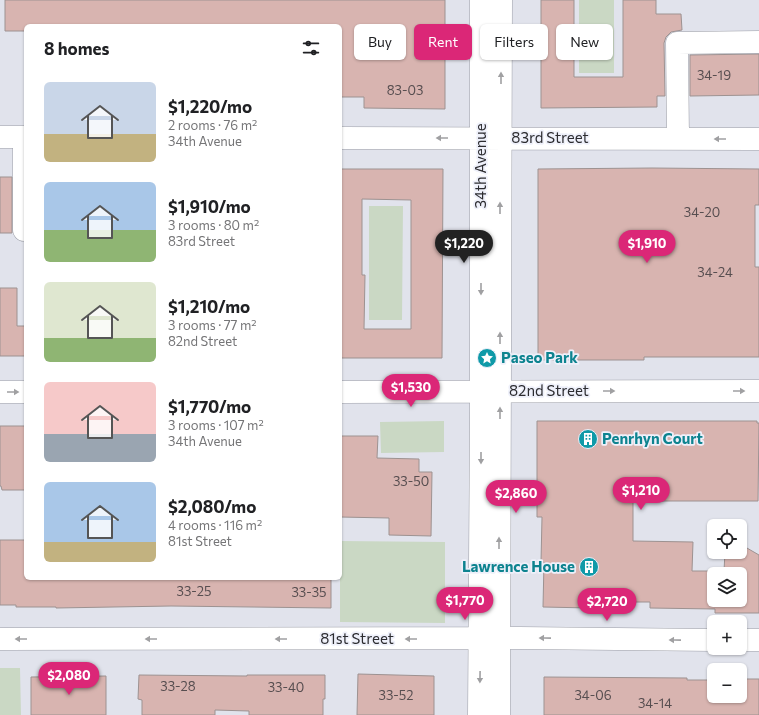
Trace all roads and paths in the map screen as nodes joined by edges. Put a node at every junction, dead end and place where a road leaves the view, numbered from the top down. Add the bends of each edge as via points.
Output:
1 (481, 0) edge
2 (501, 0) edge
3 (759, 42) edge
4 (0, 137) edge
5 (24, 137) edge
6 (491, 137) junction
7 (342, 138) edge
8 (678, 139) junction
9 (759, 139) edge
10 (491, 391) junction
11 (759, 391) edge
12 (0, 392) edge
13 (24, 392) edge
14 (342, 392) edge
15 (490, 638) junction
16 (0, 640) edge
17 (707, 640) edge
18 (747, 640) edge
19 (759, 640) edge
20 (479, 715) edge
21 (499, 715) edge

1 - 6 street, 34th Avenue
6 -> 2 street, 34th Avenue
3 - 8 street via 678,42
4 - 5 street
6 -> 7 street, 83rd Street
6 - 8 street, 83rd Street
6 - 10 street, 34th Avenue
9 -> 8 street, 83rd Street
10 -> 11 street, 82nd Street
10 - 14 street, 82nd Street
10 - 15 street, 34th Avenue
12 -> 13 street
15 -> 16 street, 81st Street
17 -> 15 street, 81st Street
15 -> 20 street, 34th Avenue
15 - 21 street, 34th Avenue
18 - 19 street

